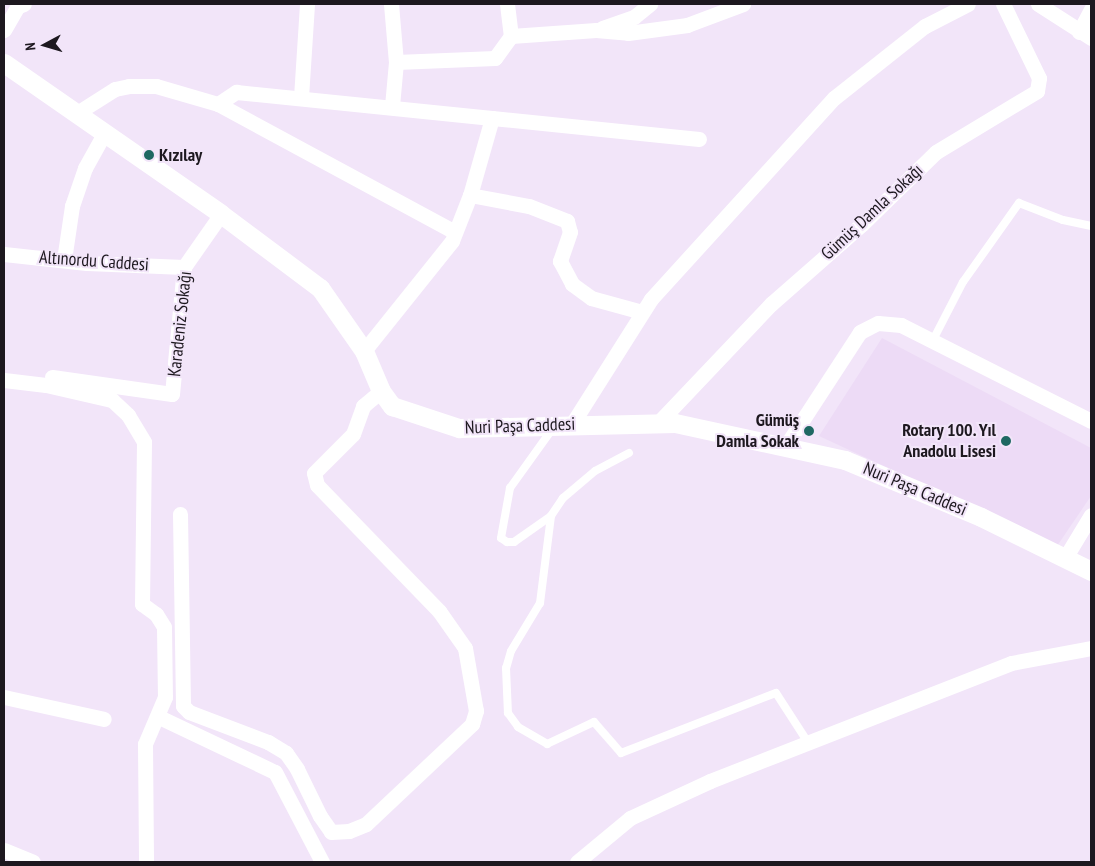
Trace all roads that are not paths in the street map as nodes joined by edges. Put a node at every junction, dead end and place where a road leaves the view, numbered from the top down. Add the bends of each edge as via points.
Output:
1 (24, 4) edge
2 (307, 4) edge
3 (391, 4) edge
4 (506, 4) edge
5 (650, 4) edge
6 (742, 4) edge
7 (968, 4) edge
8 (1003, 4) edge
9 (1038, 4) edge
10 (1091, 10) edge
11 (4, 30) edge
12 (596, 30) junction
13 (1085, 35) edge
14 (512, 36) junction
15 (396, 62) junction
16 (4, 63) edge
17 (301, 97) junction
18 (218, 104) junction
19 (392, 106) junction
20 (77, 112) junction
21 (492, 118) junction
22 (105, 132) junction
23 (699, 140) dead end
24 (470, 195) junction
25 (221, 214) junction
26 (1091, 226) edge
27 (455, 232) junction
28 (4, 254) edge
29 (64, 260) junction
30 (184, 267) junction
31 (642, 312) junction
32 (933, 340) junction
33 (364, 351) junction
34 (4, 371) edge
35 (4, 380) edge
36 (381, 391) junction
37 (1091, 421) edge
38 (564, 424) junction
39 (656, 424) junction
40 (785, 447) junction
41 (629, 453) dead end
42 (180, 514) dead end
43 (1091, 515) edge
44 (551, 516) junction
45 (1065, 558) junction
46 (1091, 571) edge
47 (1091, 648) edge
48 (4, 697) edge
49 (159, 717) junction
50 (104, 719) dead end
51 (809, 744) junction
52 (4, 850) edge
53 (33, 862) edge
54 (146, 862) edge
55 (322, 862) edge
56 (577, 862) edge

1 - 11 street via 18,6
2 - 17 street
3 - 15 street
4 - 14 street
5 - 12 street via 634,17
6 - 12 street via 687,25 628,33
7 - 31 street via 925,26 834,98 651,298
8 - 39 street, Gümüş Damla Sokağı via 1039,78 1037,91 936,152 862,224 771,304
9 - 13 street
10 - 13 street
12 - 14 street
14 - 15 street via 495,58
15 - 19 street
16 - 20 street, Nuri Paşa Caddesi
17 - 18 street via 236,92
17 - 19 street
18 - 20 street via 156,86 129,86 115,88
18 - 27 street
19 - 21 street
20 - 22 street, Nuri Paşa Caddesi
21 - 23 street
21 - 24 street
22 - 25 street, Nuri Paşa Caddesi
22 - 29 street via 84,168 72,206
24 - 27 street
24 - 31 street via 529,206 568,221 570,232 560,261 572,284 591,298
25 - 30 street, Karadeniz Sokağı
25 - 33 street, Nuri Paşa Caddesi via 320,288
26 - 32 lane via 1063,220 1019,202 963,282
27 - 33 street via 452,241
28 - 29 street, Altınordu Caddesi
29 - 30 street, Altınordu Caddesi
30 - 34 street, Karadeniz Sokağı via 172,394
31 - 38 street
32 - 37 street
32 - 40 street via 890,322 878,323 860,332
33 - 36 street, Nuri Paşa Caddesi
35 - 49 street via 46,385 112,400 128,415 144,442 142,604 156,614 164,627 165,697
36 - 38 street, Nuri Paşa Caddesi via 392,406 459,428
36 - 42 street via 363,406 353,434 314,474 317,485 439,611 465,648 476,711 472,724 366,824 349,831 331,832 298,769 286,753 268,742 189,712 183,706
38 - 39 street, Nuri Paşa Caddesi
38 - 44 lane via 510,488 501,538 514,542
39 - 40 street, Nuri Paşa Caddesi via 675,424
40 - 45 street, Nuri Paşa Caddesi via 845,460 982,517
41 - 44 lane via 595,471 563,498
43 - 45 street
44 - 51 lane via 540,603 511,651 506,668 508,713 518,727 547,744 594,722 621,753 776,693
45 - 46 street, Nuri Paşa Caddesi
47 - 51 street via 1011,663
48 - 50 street
49 - 54 street via 145,744
49 - 55 street via 275,772
51 - 56 street via 710,781 630,818
52 - 53 street

